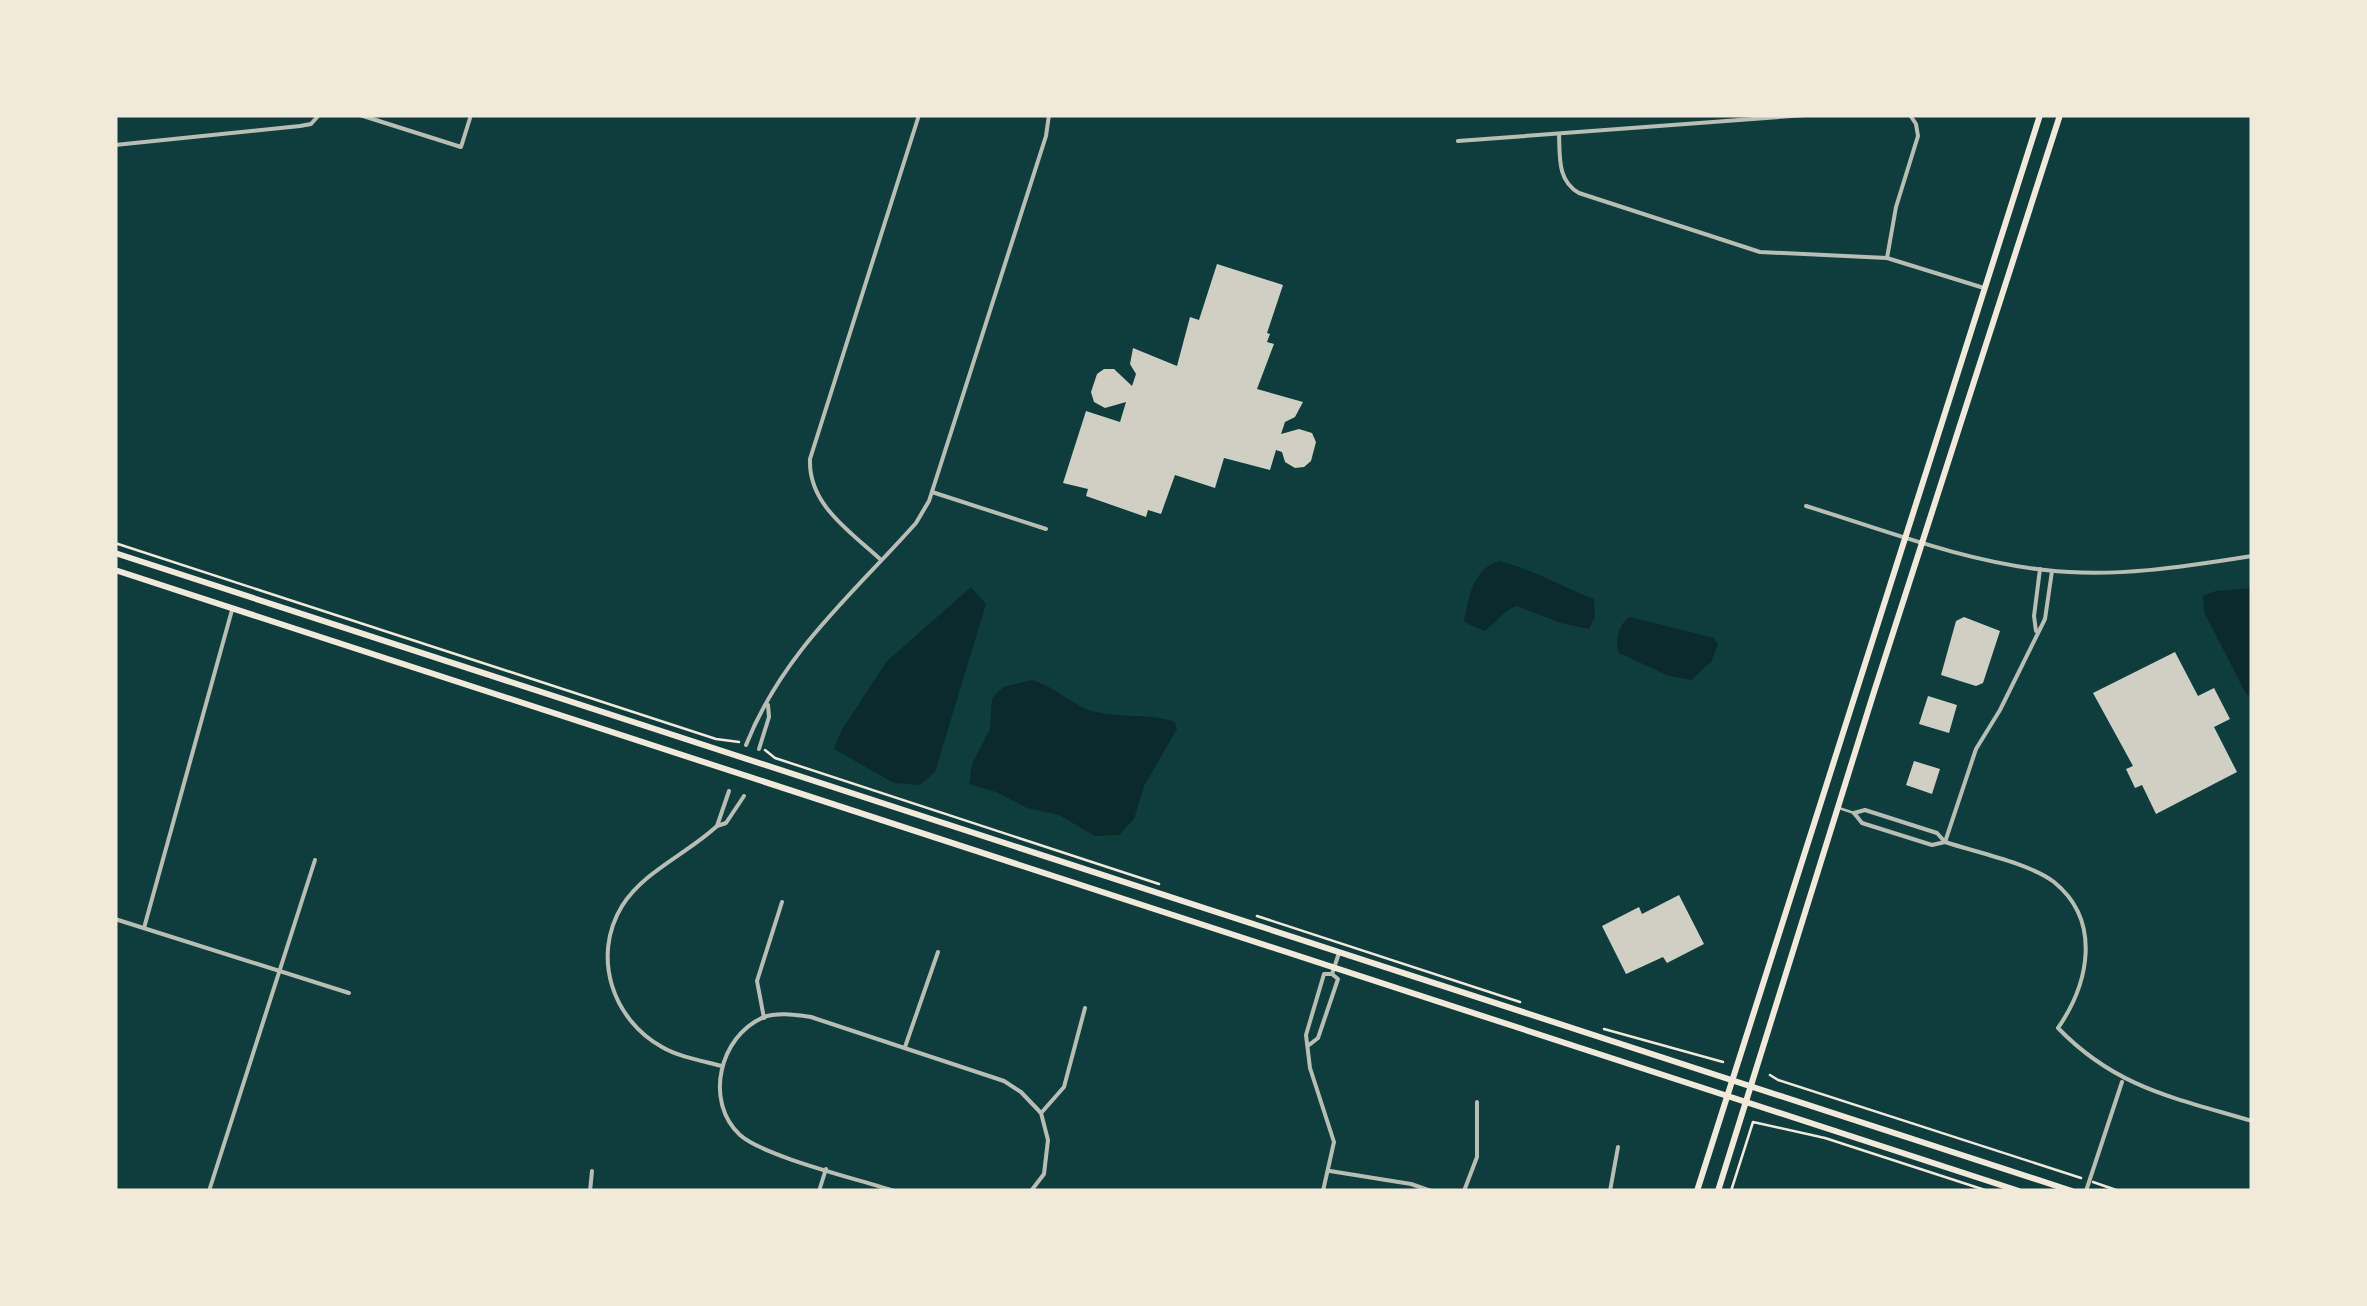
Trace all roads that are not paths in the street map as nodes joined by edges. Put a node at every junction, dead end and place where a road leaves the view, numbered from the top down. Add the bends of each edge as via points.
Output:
1 (319, 115) edge
2 (360, 115) edge
3 (471, 115) edge
4 (919, 115) edge
5 (1048, 115) edge
6 (1806, 115) edge
7 (1910, 115) edge
8 (2040, 115) edge
9 (2060, 115) edge
10 (1559, 134) junction
11 (1458, 140) dead end
12 (115, 146) edge
13 (1888, 258) junction
14 (1984, 288) junction
15 (932, 492) junction
16 (1806, 506) dead end
17 (1046, 529) dead end
18 (1904, 537) junction
19 (1922, 542) junction
20 (115, 553) edge
21 (2252, 556) edge
22 (882, 560) junction
23 (2040, 569) junction
24 (115, 570) edge
25 (2052, 570) junction
26 (233, 608) junction
27 (2036, 632) junction
28 (768, 704) junction
29 (744, 744) road end
30 (760, 748) dead end
31 (729, 790) dead end
32 (744, 796) dead end
33 (1838, 808) junction
34 (1854, 813) junction
35 (717, 826) junction
36 (1945, 842) junction
37 (315, 860) dead end
38 (782, 902) dead end
39 (115, 919) edge
40 (144, 928) junction
41 (938, 952) dead end
42 (1339, 953) junction
43 (1333, 971) junction
44 (279, 972) junction
45 (349, 993) dead end
46 (1085, 1008) dead end
47 (764, 1018) junction
48 (1309, 1045) junction
49 (904, 1048) junction
50 (722, 1066) junction
51 (1733, 1080) junction
52 (2123, 1080) junction
53 (1752, 1085) junction
54 (1727, 1097) junction
55 (1478, 1102) dead end
56 (1746, 1103) junction
57 (1041, 1112) junction
58 (2252, 1121) edge
59 (1618, 1147) dead end
60 (826, 1169) junction
61 (592, 1170) dead end
62 (1330, 1171) junction
63 (209, 1191) edge
64 (590, 1191) edge
65 (819, 1191) edge
66 (894, 1191) edge
67 (1032, 1191) edge
68 (1323, 1191) edge
69 (1432, 1191) edge
70 (1464, 1191) edge
71 (1610, 1191) edge
72 (1697, 1191) edge
73 (1718, 1191) edge
74 (2019, 1191) edge
75 (2072, 1191) edge
76 (2086, 1191) edge

1 - 12 street via 300,126
2 - 3 street via 461,148
4 - 22 street via 810,459 821,502
5 - 15 street
6 - 10 street
7 - 13 street via 1918,136
8 - 14 main road
9 - 19 main road
10 - 11 street
10 - 13 street via 1564,178 1579,193 1760,252
13 - 14 street
14 - 18 main road
15 - 17 street
15 - 22 street via 916,523
16 - 18 street
18 - 19 street
18 - 51 main road
19 - 23 street
19 - 33 main road
20 - 42 main road
21 - 25 street via 2120,573
22 - 28 street via 791,660
23 - 25 street
23 - 27 street
24 - 26 main road
25 - 27 street via 2045,619
26 - 40 street
26 - 43 main road
27 - 36 street via 1976,749
28 - 29 street
28 - 30 street
31 - 35 street
32 - 35 street
33 - 34 lane
33 - 53 main road
34 - 36 street via 1866,810 1937,833
34 - 36 street via 1862,822 1932,845
35 - 50 street via 645,880 622,907 608,958 610,985 636,1026 666,1050
36 - 52 street via 2027,869 2065,894 2087,940 2082,984 2058,1028
37 - 44 street
38 - 47 street via 757,981
39 - 40 street
40 - 44 street
41 - 49 street
42 - 43 street
42 - 51 main road
43 - 48 street via 1338,979 1318,1038
43 - 48 street via 1324,974 1306,1032
43 - 54 main road
44 - 45 street
44 - 63 street
46 - 57 street via 1064,1087
47 - 49 street via 811,1017
47 - 50 street via 739,1036
48 - 62 street via 1334,1142
49 - 57 street via 1012,1085
50 - 60 street via 721,1100 739,1134
51 - 53 main road
51 - 54 main road
52 - 58 street
52 - 76 street
53 - 56 main road
53 - 75 main road
54 - 56 main road
54 - 72 main road
55 - 70 street via 1477,1157
56 - 73 main road
56 - 74 main road
57 - 67 street via 1045,1168
59 - 71 street
60 - 65 street
60 - 66 street
61 - 64 street
62 - 68 street
62 - 69 street

